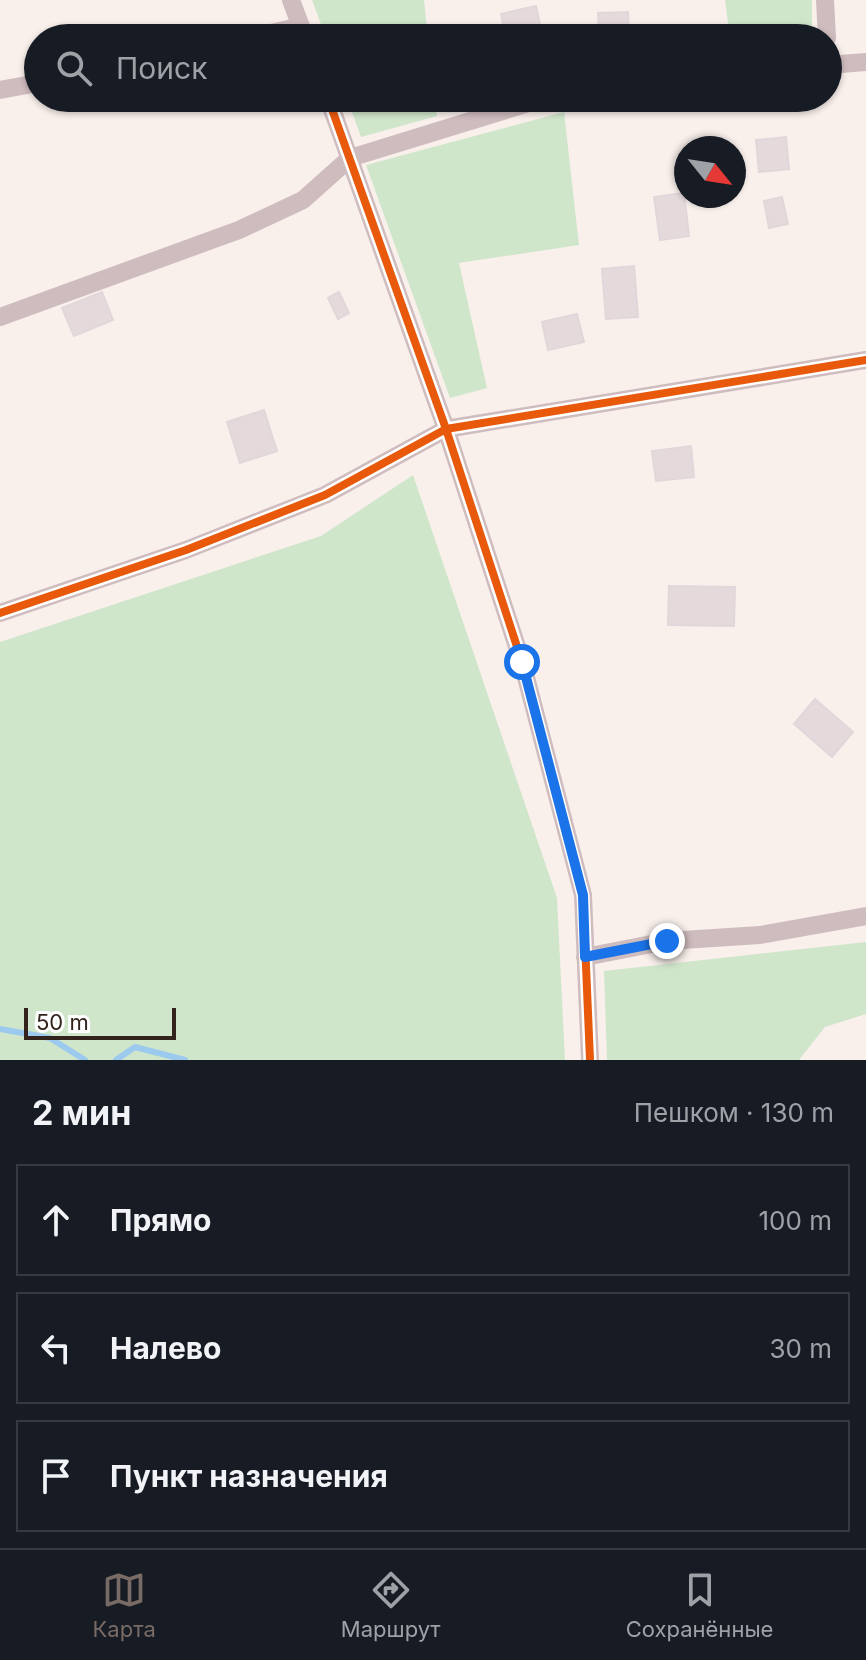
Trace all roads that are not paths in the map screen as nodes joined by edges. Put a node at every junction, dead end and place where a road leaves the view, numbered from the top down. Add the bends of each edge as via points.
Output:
1 (291, 0) edge
2 (825, 0) edge
3 (300, 24) edge
4 (826, 24) edge
5 (866, 62) edge
6 (842, 63) edge
7 (24, 86) edge
8 (0, 90) edge
9 (333, 112) edge
10 (500, 112) edge
11 (350, 158) junction
12 (0, 317) edge
13 (866, 360) edge
14 (446, 429) junction
15 (0, 613) edge
16 (866, 916) edge
17 (585, 957) junction
18 (590, 1060) edge

1 - 3 street
2 - 4 street
5 - 6 street
7 - 8 street
9 - 11 street
10 - 11 street
11 - 12 street via 303,200 239,230
11 - 14 street
13 - 14 street
14 - 15 street via 325,495 186,550
14 - 17 street via 530,691 583,895
16 - 17 street
17 - 18 street

